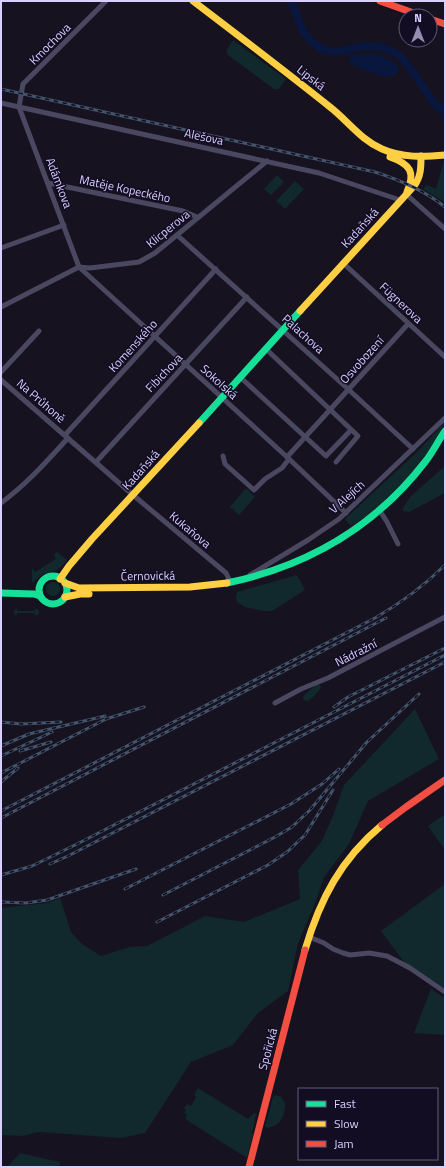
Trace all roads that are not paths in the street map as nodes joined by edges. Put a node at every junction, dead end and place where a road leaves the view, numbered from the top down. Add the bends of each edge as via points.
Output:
1 (106, 1) edge
2 (193, 1) edge
3 (380, 1) edge
4 (400, 8) edge
5 (1, 103) edge
6 (19, 107) junction
7 (362, 137) junction
8 (445, 151) edge
9 (445, 155) edge
10 (421, 156) junction
11 (266, 161) junction
12 (48, 182) junction
13 (406, 194) junction
14 (400, 200) junction
15 (197, 217) junction
16 (64, 225) junction
17 (445, 229) edge
18 (177, 235) junction
19 (1, 248) edge
20 (343, 263) junction
21 (79, 267) junction
22 (216, 269) junction
23 (247, 297) junction
24 (1, 307) edge
25 (408, 324) junction
26 (39, 330) dead end
27 (283, 330) junction
28 (155, 336) junction
29 (266, 349) junction
30 (445, 357) edge
31 (185, 365) junction
32 (1, 372) edge
33 (240, 378) junction
34 (1, 380) edge
35 (348, 389) junction
36 (222, 398) junction
37 (330, 409) junction
38 (445, 418) edge
39 (351, 430) junction
40 (445, 431) edge
41 (67, 437) junction
42 (304, 437) junction
43 (445, 441) edge
44 (412, 449) junction
45 (223, 456) dead end
46 (288, 458) junction
47 (96, 462) junction
48 (336, 462) dead end
49 (133, 495) junction
50 (1, 502) edge
51 (346, 513) junction
52 (382, 513) junction
53 (398, 544) dead end
54 (250, 575) dead end
55 (62, 581) junction
56 (40, 585) junction
57 (231, 585) junction
58 (1, 588) edge
59 (1, 593) edge
60 (40, 596) junction
61 (65, 597) junction
62 (445, 617) edge
63 (274, 703) dead end
64 (445, 780) edge
65 (309, 937) junction
66 (445, 992) edge
67 (249, 1167) edge

1 - 6 street, Kmochova via 23,84
2 - 7 main road, Lipská via 336,111
3 - 4 main road
5 - 6 street, Alešova
6 - 11 street, Alešova
6 - 12 street, Adámkova
7 - 10 main road, Lipská via 391,153
7 - 13 main road, Kadaňská via 380,153 402,161 410,168 412,180
8 - 10 main road, Lipská
9 - 10 main road, Lipská
10 - 13 main road, Kadaňská via 419,181
11 - 14 street, Alešova via 319,173
11 - 15 street, Klicperova
12 - 15 street, Matěje Kopeckého via 183,211
12 - 16 street, Adámkova
13 - 14 main road, Kadaňská
13 - 17 street
14 - 20 main road, Kadaňská
15 - 18 street, Klicperova
16 - 19 street
16 - 21 street, Adámkova
18 - 21 street, Klicperova via 140,262 96,268
18 - 22 street, Palachova
20 - 25 street, Fügnerova
20 - 27 main road, Kadaňská
21 - 24 street, Klicperova
21 - 28 street, Sokolská
22 - 23 street, Palachova
22 - 28 street, Komenského
23 - 27 street, Palachova
23 - 31 street, Fibichova
25 - 30 street, Fügnerova
25 - 35 street, Osvobození
26 - 32 street
27 - 29 main road, Kadaňská
27 - 35 street, Palachova
28 - 31 street, Sokolská
28 - 41 street, Komenského
29 - 33 main road, Kadaňská
29 - 37 street
31 - 36 street, Sokolská
31 - 47 street, Fibichova
33 - 36 main road, Kadaňská
33 - 42 street
34 - 41 street, Na Průhoně
35 - 37 street, Osvobození
35 - 44 street, Palachova
36 - 46 street, Sokolská
36 - 49 main road, Kadaňská
37 - 39 street
37 - 42 street, Osvobození
38 - 44 street, V Alejích
39 - 42 street via 326,456
39 - 48 street via 358,436
40 - 52 main road via 428,460
41 - 47 street, Na Průhoně
41 - 50 street, Na Průhoně via 30,479
42 - 46 street, Osvobození
43 - 52 main road via 420,478
44 - 51 street, V Alejích
45 - 46 street, Osvobození via 225,464 254,490 282,468
46 - 51 street, Sokolská
47 - 49 street, Na Průhoně
49 - 55 main road, Kadaňská via 69,566
49 - 57 street, Kukaňova via 226,573
51 - 54 street, V Alejích via 308,540
52 - 53 street
52 - 57 main road via 367,529 312,563 265,580
55 - 56 main road, Černovická via 54,576
55 - 57 main road, Černovická via 79,588
55 - 61 main road via 67,588
56 - 58 main road, Černovická
56 - 60 main road
57 - 61 main road, Černovická via 200,592 80,594
59 - 60 main road, Černovická
60 - 61 main road, Černovická via 45,602 52,604
62 - 63 street, Nádražní
64 - 65 main road, Spořická via 386,822 355,850 329,888
65 - 66 street via 350,955 369,953 387,956
65 - 67 main road, Spořická

